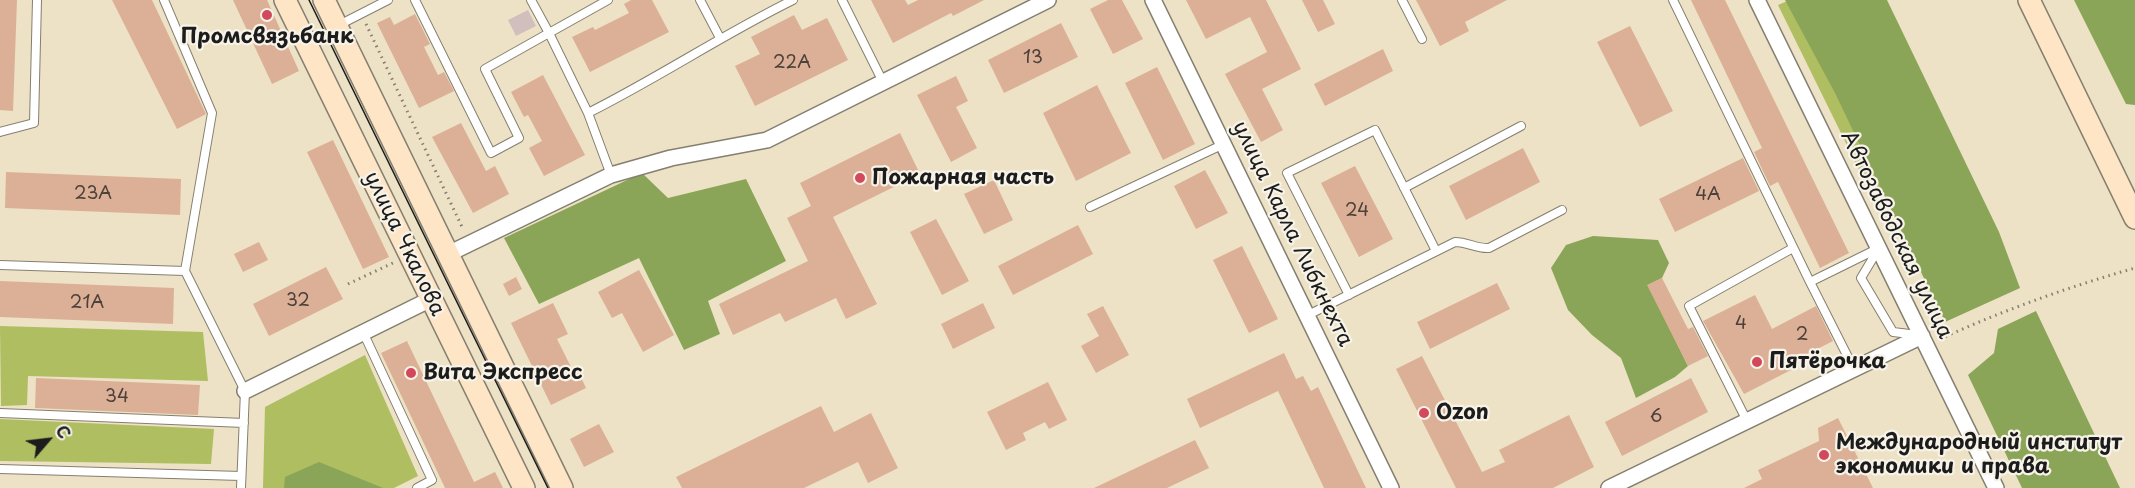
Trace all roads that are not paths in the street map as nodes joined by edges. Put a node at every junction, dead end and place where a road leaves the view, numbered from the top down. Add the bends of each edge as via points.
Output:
1 (37, 0) edge
2 (164, 0) edge
3 (285, 0) edge
4 (324, 0) edge
5 (388, 0) edge
6 (415, 0) edge
7 (531, 0) edge
8 (608, 0) edge
9 (700, 0) edge
10 (793, 0) edge
11 (842, 0) edge
12 (1048, 0) edge
13 (1153, 0) edge
14 (1402, 0) edge
15 (1673, 0) edge
16 (1757, 0) edge
17 (2029, 0) edge
18 (336, 26) junction
19 (549, 33) junction
20 (720, 38) junction
21 (1422, 39) dead end
22 (884, 82) junction
23 (588, 113) junction
24 (1521, 126) dead end
25 (0, 132) edge
26 (1225, 143) junction
27 (611, 175) junction
28 (1404, 189) junction
29 (1090, 207) dead end
30 (1562, 210) dead end
31 (2135, 218) edge
32 (1793, 248) junction
33 (1879, 248) junction
34 (1436, 251) junction
35 (448, 254) junction
36 (0, 265) edge
37 (186, 271) junction
38 (1810, 282) junction
39 (1349, 294) junction
40 (431, 299) junction
41 (1308, 315) junction
42 (363, 332) junction
43 (1924, 340) junction
44 (1854, 369) junction
45 (245, 391) junction
46 (0, 413) edge
47 (1747, 421) junction
48 (244, 423) junction
49 (0, 469) edge
50 (241, 476) junction
51 (241, 488) edge
52 (417, 488) edge
53 (524, 488) edge
54 (562, 488) edge
55 (1391, 488) edge
56 (1609, 488) edge
57 (1996, 488) edge

1 - 25 lane via 34,123
2 - 37 lane via 212,112
3 - 40 main road, улица Чкалова
4 - 18 main road, улица Чкалова
5 - 18 lane
6 - 19 lane via 491,153 519,138 486,69
7 - 19 lane
8 - 19 lane
9 - 20 lane
10 - 20 lane
11 - 22 lane
12 - 22 street
13 - 26 street, улица Карла Либкнехта
14 - 21 lane
15 - 32 lane
16 - 33 street, Автозаводская улица
17 - 31 main road
18 - 35 main road, улица Чкалова
19 - 23 lane
20 - 23 lane via 635,90
22 - 27 street via 767,140 671,158
23 - 27 lane
24 - 28 lane
26 - 29 lane
26 - 41 street, улица Карла Либкнехта
27 - 35 street
28 - 34 lane
28 - 39 lane via 1375,130 1287,173
30 - 34 lane via 1489,248 1455,242
32 - 38 lane
32 - 47 lane via 1689,306
33 - 38 lane
33 - 43 street, Автозаводская улица
33 - 43 lane via 1861,278 1893,332
34 - 39 lane
35 - 54 main road, улица Чкалова
36 - 37 lane
37 - 45 lane
38 - 44 lane
39 - 41 lane
40 - 42 street
40 - 53 main road, улица Чкалова
41 - 55 street, улица Карла Либкнехта
42 - 45 street
42 - 52 lane via 432,480
43 - 44 street
43 - 57 street, Автозаводская улица
44 - 47 street
45 - 48 lane
46 - 48 lane
47 - 56 street
48 - 50 lane
49 - 50 lane
50 - 51 lane

